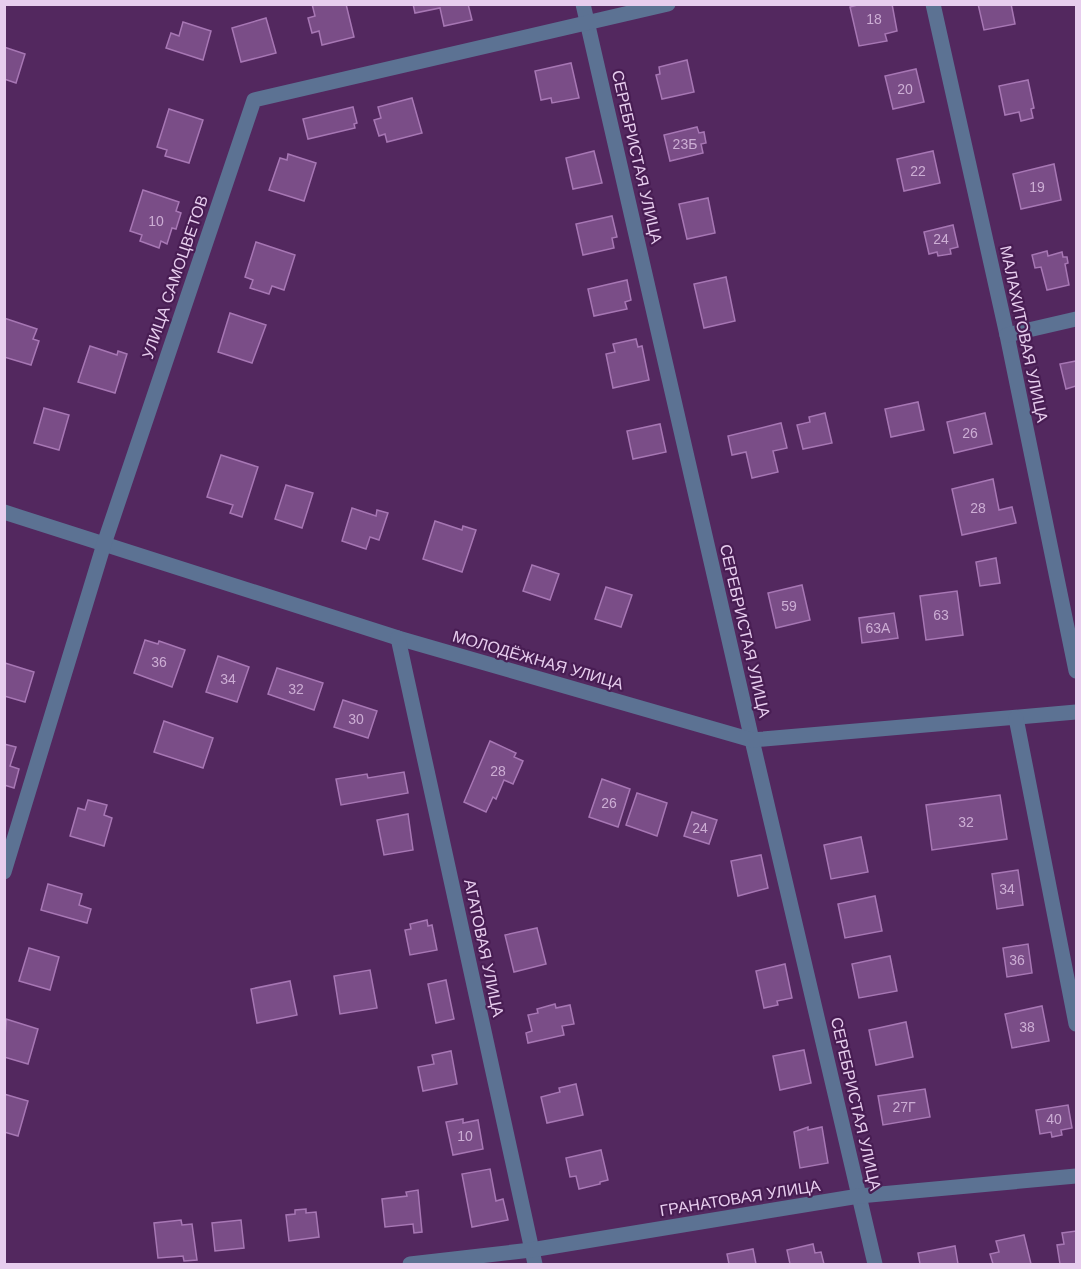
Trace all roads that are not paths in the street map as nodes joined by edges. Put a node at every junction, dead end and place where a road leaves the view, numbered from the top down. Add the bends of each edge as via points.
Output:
1 (583, 4) edge
2 (668, 4) edge
3 (933, 4) edge
4 (588, 24) junction
5 (1077, 320) edge
6 (1007, 335) junction
7 (4, 512) edge
8 (104, 544) junction
9 (398, 638) junction
10 (1077, 671) edge
11 (1077, 712) edge
12 (1016, 718) junction
13 (752, 740) junction
14 (4, 872) edge
15 (1077, 1024) edge
16 (1077, 1176) edge
17 (859, 1196) junction
18 (533, 1257) edge
19 (410, 1264) edge
20 (875, 1264) edge

1 - 4 street, СЕРЕБРИСТАЯ УЛИЦА
2 - 4 street, УЛИЦА САМОЦВЕТОВ
3 - 6 street, МАЛАХИТОВАЯ УЛИЦА
4 - 8 street, УЛИЦА САМОЦВЕТОВ via 254,100
4 - 13 street, СЕРЕБРИСТАЯ УЛИЦА
5 - 6 street
6 - 10 street, МАЛАХИТОВАЯ УЛИЦА
7 - 8 street, МОЛОДЁЖНАЯ УЛИЦА
8 - 9 street, МОЛОДЁЖНАЯ УЛИЦА
8 - 14 street, УЛИЦА САМОЦВЕТОВ
9 - 13 street, МОЛОДЁЖНАЯ УЛИЦА
9 - 18 street, АГАТОВАЯ УЛИЦА
11 - 12 street, МОЛОДЁЖНАЯ УЛИЦА
12 - 13 street, МОЛОДЁЖНАЯ УЛИЦА
12 - 15 street
13 - 17 street, СЕРЕБРИСТАЯ УЛИЦА
16 - 17 street, ГРАНАТОВАЯ УЛИЦА
17 - 18 street, ГРАНАТОВАЯ УЛИЦА
17 - 20 street, СЕРЕБРИСТАЯ УЛИЦА
18 - 19 street, ГРАНАТОВАЯ УЛИЦА

